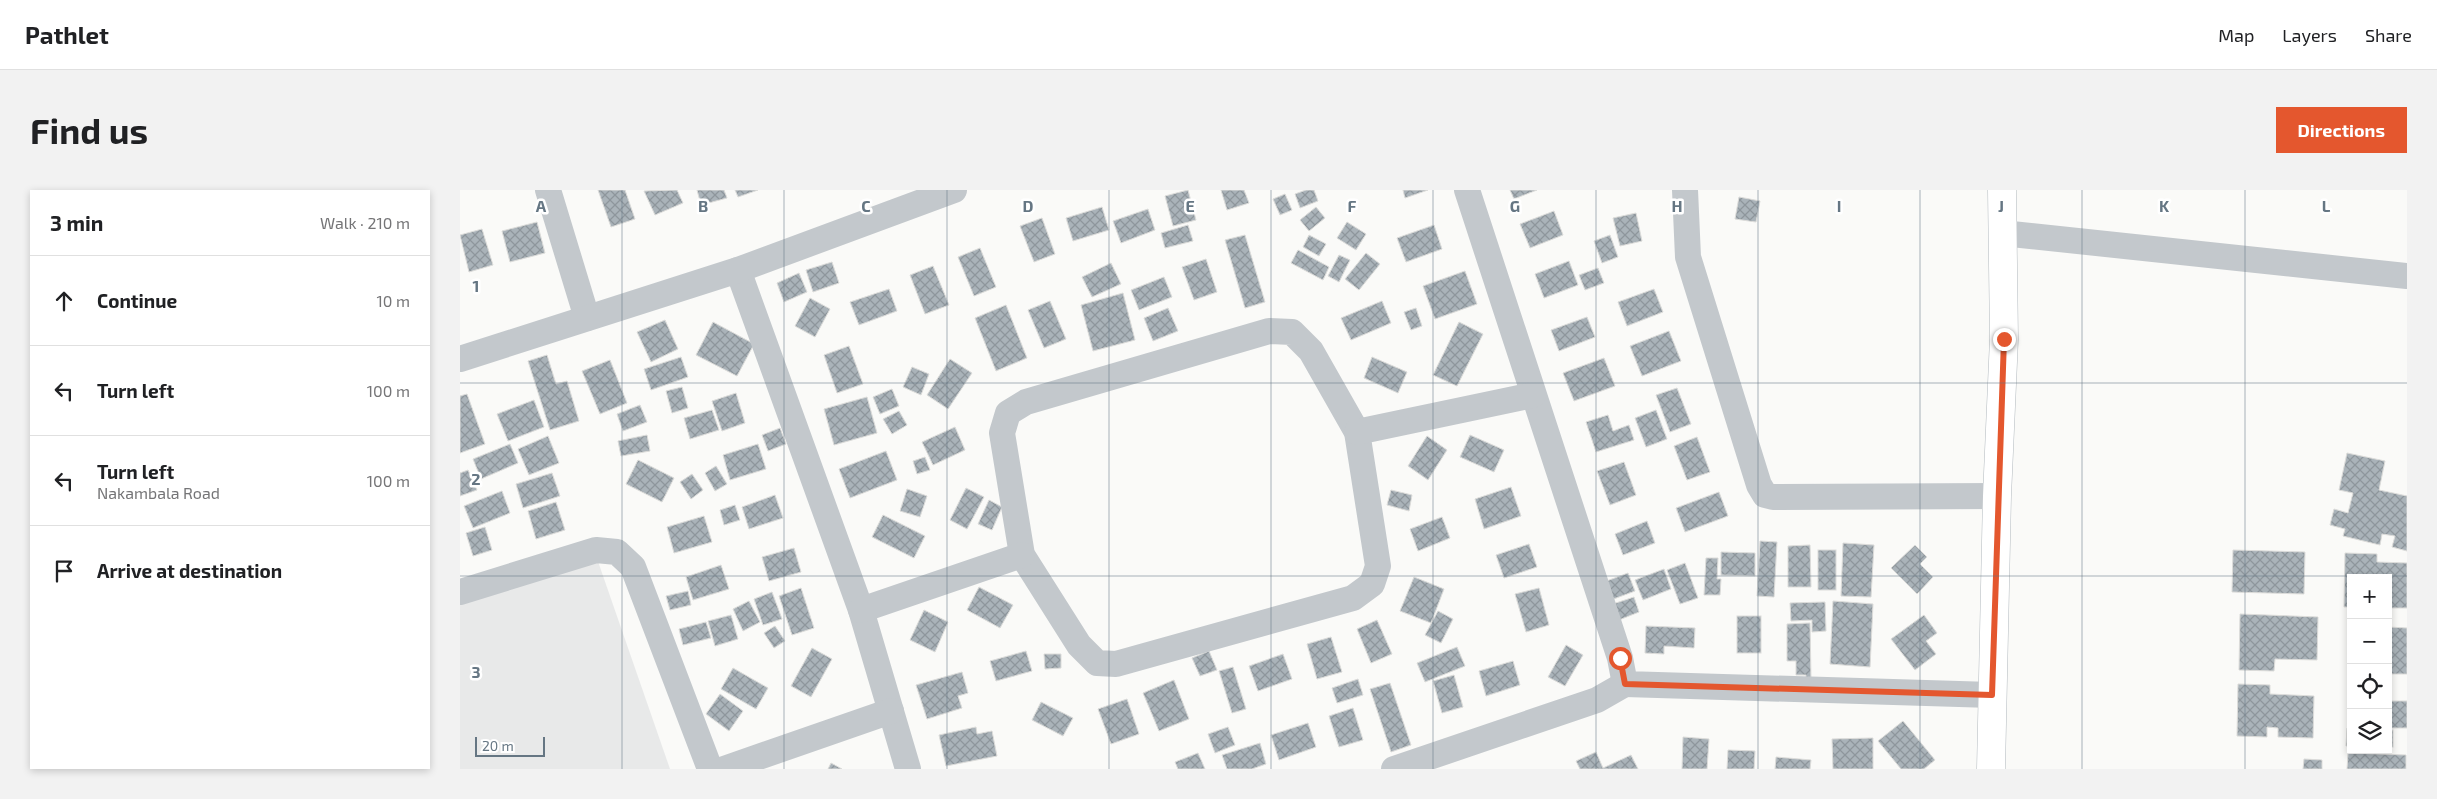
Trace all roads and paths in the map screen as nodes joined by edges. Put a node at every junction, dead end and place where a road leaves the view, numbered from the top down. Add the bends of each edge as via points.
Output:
1 (548, 190) edge
2 (954, 190) edge
3 (1467, 190) edge
4 (1686, 190) edge
5 (2002, 190) edge
6 (2002, 233) junction
7 (738, 270) junction
8 (2407, 276) edge
9 (587, 318) junction
10 (460, 359) edge
11 (1533, 395) junction
12 (1357, 432) junction
13 (1997, 496) junction
14 (1022, 555) junction
15 (460, 592) edge
16 (861, 610) junction
17 (1625, 684) junction
18 (1992, 695) junction
19 (891, 711) junction
20 (1442, 762) edge
21 (710, 769) edge
22 (724, 769) edge
23 (908, 769) edge
24 (1394, 769) edge
25 (1991, 769) edge

1 - 9 street
2 - 7 street
3 - 11 street
4 - 13 street via 1688,257 1759,485 1765,495
5 - 6 main road
6 - 8 street
6 - 13 main road via 2004,339
7 - 9 street
7 - 16 street
9 - 10 street
11 - 12 street
11 - 17 street via 1620,658
12 - 14 street via 1311,351 1292,332 1269,331 1026,402 1008,413 1002,433
12 - 14 street via 1378,566 1372,584 1353,598 1116,664 1097,663 1078,645
13 - 18 main road
14 - 16 street
15 - 21 street via 596,550 617,552 632,567
16 - 19 street
17 - 18 street
17 - 20 street via 1597,700
18 - 25 main road
19 - 22 street
19 - 23 street
20 - 24 street

